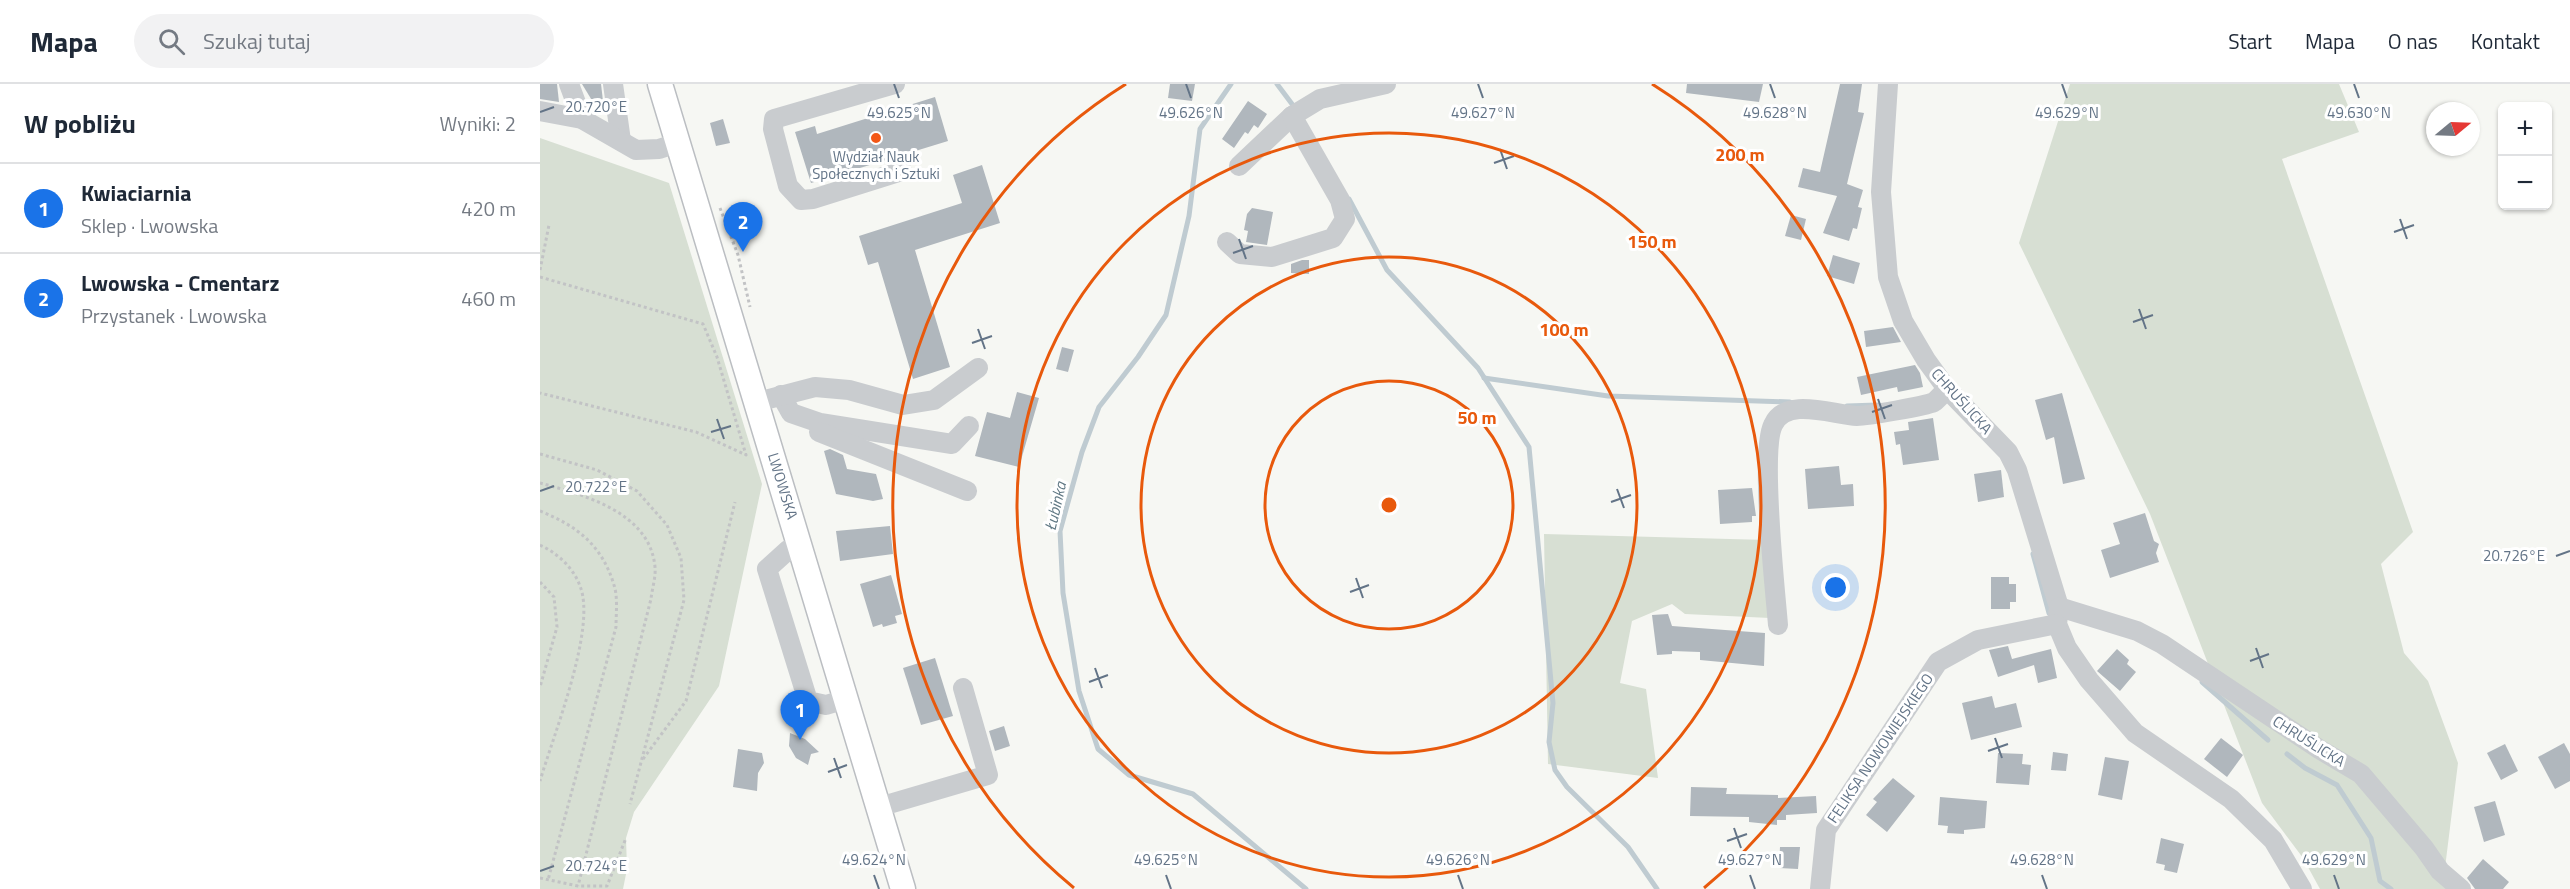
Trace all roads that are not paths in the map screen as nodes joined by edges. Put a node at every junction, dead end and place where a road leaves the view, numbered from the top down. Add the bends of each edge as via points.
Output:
1 (569, 84) edge
2 (613, 84) edge
3 (660, 84) edge
4 (895, 84) edge
5 (1386, 84) edge
6 (1888, 84) edge
7 (540, 111) edge
8 (1292, 116) junction
9 (582, 119) junction
10 (621, 141) junction
11 (678, 143) junction
12 (1239, 166) dead end
13 (902, 171) dead end
14 (1227, 242) dead end
15 (978, 368) dead end
16 (1947, 389) junction
17 (781, 395) junction
18 (757, 402) junction
19 (807, 418) junction
20 (969, 426) dead end
21 (968, 491) dead end
22 (801, 546) junction
23 (2058, 616) junction
24 (1778, 625) dead end
25 (963, 688) dead end
26 (846, 699) junction
27 (879, 807) junction
28 (903, 889) edge
29 (1820, 889) edge
30 (2302, 889) edge
31 (2461, 889) edge

1 - 9 street
2 - 10 street
3 - 11 main road, LWOWSKA
4 - 13 street via 774,119 773,129 788,186 801,200
5 - 8 street via 1320,99
6 - 16 street, CHRUŚLICKA via 1881,192 1888,278 1903,321
7 - 9 street
8 - 12 street
8 - 14 street via 1340,200 1345,219 1333,238 1272,257 1240,254
9 - 10 street
10 - 11 street via 636,150
11 - 18 main road, LWOWSKA
15 - 17 street via 934,400 903,405 849,390 815,387
16 - 23 street, CHRUŚLICKA via 2008,452 2017,470
16 - 24 street via 1934,402 1859,416 1801,409 1783,413 1773,424 1769,481
17 - 18 street
17 - 19 street via 791,413
18 - 22 main road, LWOWSKA
19 - 20 street via 952,444
19 - 21 street via 810,429
22 - 26 main road, LWOWSKA
22 - 26 street via 788,550 767,569 808,701 826,705
23 - 29 street, FELIKSA NOWOWIEJSKIEGO via 1978,640 1938,663 1826,830
23 - 30 street, CHRUŚLICKA via 2067,648 2089,681 2135,733 2231,799 2273,840
23 - 31 street, CHRUŚLICKA via 2137,631 2162,644 2361,774 2440,871
25 - 27 street via 988,775
26 - 27 main road, LWOWSKA
27 - 28 main road, LWOWSKA

